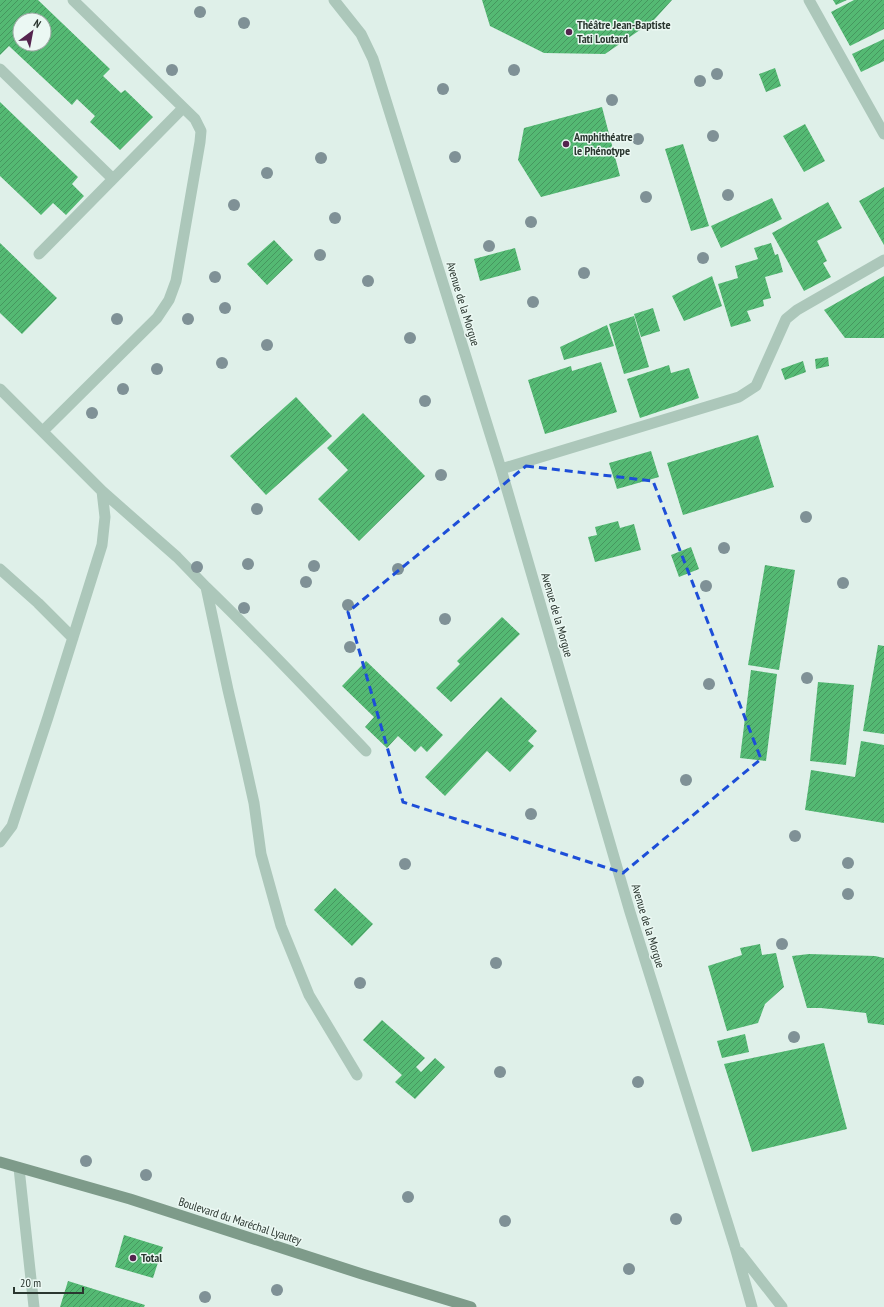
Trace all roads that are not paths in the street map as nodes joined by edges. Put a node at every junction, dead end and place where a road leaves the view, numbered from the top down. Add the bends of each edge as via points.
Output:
1 (72, 0) edge
2 (334, 0) edge
3 (809, 0) edge
4 (0, 69) edge
5 (183, 108) junction
6 (884, 134) edge
7 (112, 179) junction
8 (39, 254) dead end
9 (884, 260) edge
10 (0, 389) edge
11 (43, 432) junction
12 (501, 469) junction
13 (102, 491) junction
14 (0, 569) edge
15 (206, 587) junction
16 (73, 638) junction
17 (366, 751) dead end
18 (0, 842) edge
19 (357, 1075) dead end
20 (0, 1162) edge
21 (19, 1168) junction
22 (735, 1247) junction
23 (34, 1307) edge
24 (471, 1307) edge
25 (752, 1307) edge
26 (782, 1307) edge

1 - 5 street
2 - 12 street, Avenue de la Morgue via 361,34 373,59
3 - 6 street
4 - 7 street
5 - 7 street
5 - 11 street via 195,119 201,131 176,281 169,300 157,318
7 - 8 street
9 - 12 street via 797,310 786,319 756,386 739,397
10 - 11 street
11 - 13 street
12 - 22 street, Avenue de la Morgue via 630,912
13 - 15 street via 178,557
13 - 16 street via 105,517 102,546
14 - 16 street
15 - 17 street
15 - 19 street via 252,796 261,854 281,926 309,995
16 - 18 street via 12,826
20 - 21 main road, Boulevard du Maréchal Lyautey
21 - 23 street
21 - 24 main road, Boulevard du Maréchal Lyautey via 130,1200
22 - 25 street, Avenue de la Morgue
22 - 26 street, Avenue de la Morgue

